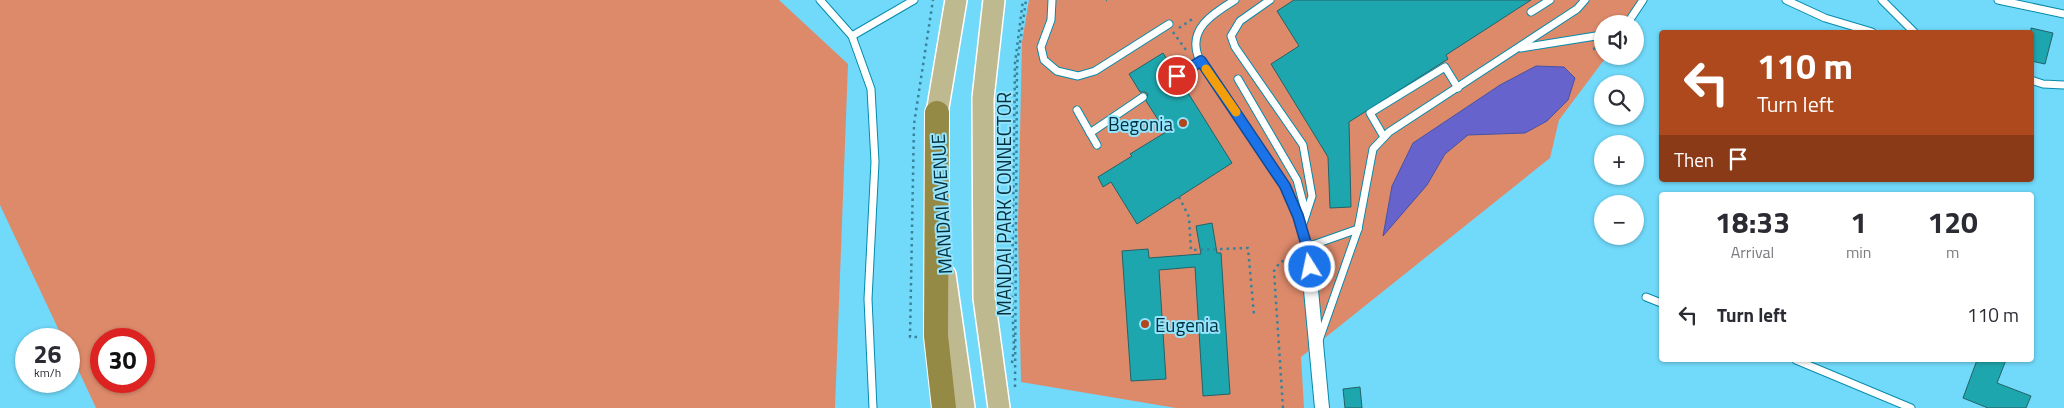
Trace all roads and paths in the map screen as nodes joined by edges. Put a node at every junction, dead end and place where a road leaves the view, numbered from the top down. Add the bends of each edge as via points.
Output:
1 (820, 0) edge
2 (914, 0) edge
3 (933, 0) edge
4 (956, 0) edge
5 (1025, 0) edge
6 (1052, 0) edge
7 (1235, 0) edge
8 (1270, 0) edge
9 (1550, 0) edge
10 (1585, 0) edge
11 (1643, 0) edge
12 (1786, 0) edge
13 (1882, 0) edge
14 (1998, 0) edge
15 (994, 1) edge
16 (1531, 12) dead end
17 (2064, 14) edge
18 (1633, 15) edge
19 (1169, 24) dead end
20 (1865, 30) edge
21 (1912, 30) edge
22 (852, 36) junction
23 (1594, 36) edge
24 (1518, 48) junction
25 (1201, 61) junction
26 (1177, 76) dead end
27 (1238, 80) dead end
28 (2034, 81) edge
29 (2064, 85) edge
30 (1458, 88) junction
31 (1143, 97) dead end
32 (1077, 110) dead end
33 (937, 113) junction
34 (1090, 133) junction
35 (1384, 137) junction
36 (1097, 145) dead end
37 (1179, 197) dead end
38 (1306, 214) junction
39 (1302, 229) junction
40 (1358, 229) junction
41 (1303, 251) junction
42 (1646, 297) dead end
43 (1659, 303) edge
44 (1254, 315) dead end
45 (936, 336) junction
46 (1316, 349) junction
47 (1801, 362) edge
48 (1010, 374) dead end
49 (1015, 389) dead end
50 (874, 408) edge
51 (944, 408) edge
52 (964, 408) edge
53 (999, 408) edge
54 (1283, 408) edge
55 (1322, 408) edge
56 (1911, 408) edge

1 - 22 lane
2 - 22 lane
3 - 45 path via 914,124 910,337
4 - 33 main road, MANDAI AVENUE
5 - 48 path via 1015,63 1014,347
5 - 49 path, MANDAI PARK CONNECTOR via 1017,64
6 - 19 lane via 1051,20 1041,47 1044,60 1057,71 1078,76 1095,71
7 - 25 lane via 1209,17 1198,32 1194,47
8 - 38 lane via 1240,21 1231,36 1235,47 1303,145 1312,196
9 - 16 lane
10 - 24 lane via 1577,10
11 - 18 lane
12 - 20 lane via 1824,18
13 - 21 lane
14 - 17 lane
15 - 53 main road, MANDAI AVENUE via 982,98 984,298
22 - 50 lane via 872,89 875,162 868,299
23 - 24 lane
24 - 30 lane
25 - 26 lane
25 - 39 lane via 1285,186
27 - 38 lane via 1297,180
28 - 29 lane
30 - 35 lane
30 - 35 lane via 1445,67 1370,114
31 - 34 lane
32 - 34 lane
33 - 45 highway
33 - 52 main road, MANDAI AVENUE via 945,283
34 - 36 lane
35 - 40 lane via 1373,149
37 - 44 path via 1190,217 1192,250 1248,248
38 - 39 lane
39 - 41 lane
40 - 41 lane
40 - 46 lane
41 - 46 street
41 - 54 path via 1280,262 1274,271
42 - 43 lane
45 - 51 highway
46 - 55 street
47 - 56 lane

